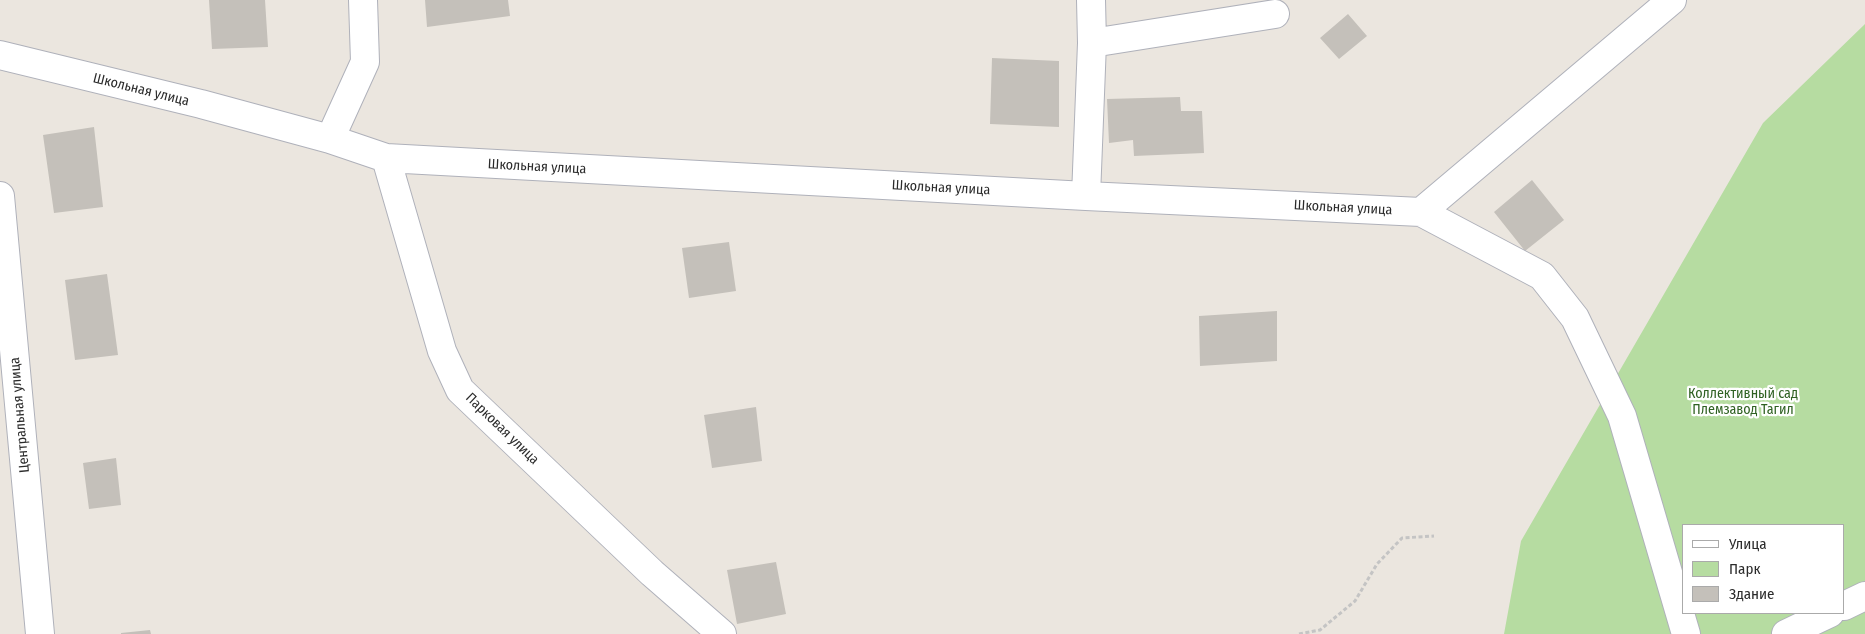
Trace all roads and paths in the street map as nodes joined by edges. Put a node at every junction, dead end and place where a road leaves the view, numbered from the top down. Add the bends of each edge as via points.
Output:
1 (363, 0) edge
2 (1091, 0) edge
3 (1672, 0) edge
4 (1275, 14) dead end
5 (1092, 43) junction
6 (0, 56) edge
7 (330, 139) junction
8 (386, 158) junction
9 (0, 196) edge
10 (1086, 196) junction
11 (1420, 212) junction
12 (1434, 536) dead end
13 (1865, 596) edge
14 (1845, 606) edge
15 (1828, 614) edge
16 (40, 634) edge
17 (722, 634) edge
18 (1299, 634) edge
19 (1686, 634) edge
20 (1786, 634) edge

1 - 7 street via 365,62
2 - 5 street
3 - 11 street
4 - 5 street
5 - 10 street
6 - 7 street, Школьная улица
7 - 8 street, Школьная улица
8 - 10 street, Школьная улица
8 - 17 street, Парковая улица via 442,351 460,390 652,573
9 - 16 street, Центральная улица
10 - 11 street, Школьная улица
11 - 19 street via 1542,276 1576,318 1622,416
12 - 18 path via 1402,538 1377,564 1355,601 1320,630
13 - 14 street
15 - 20 street

